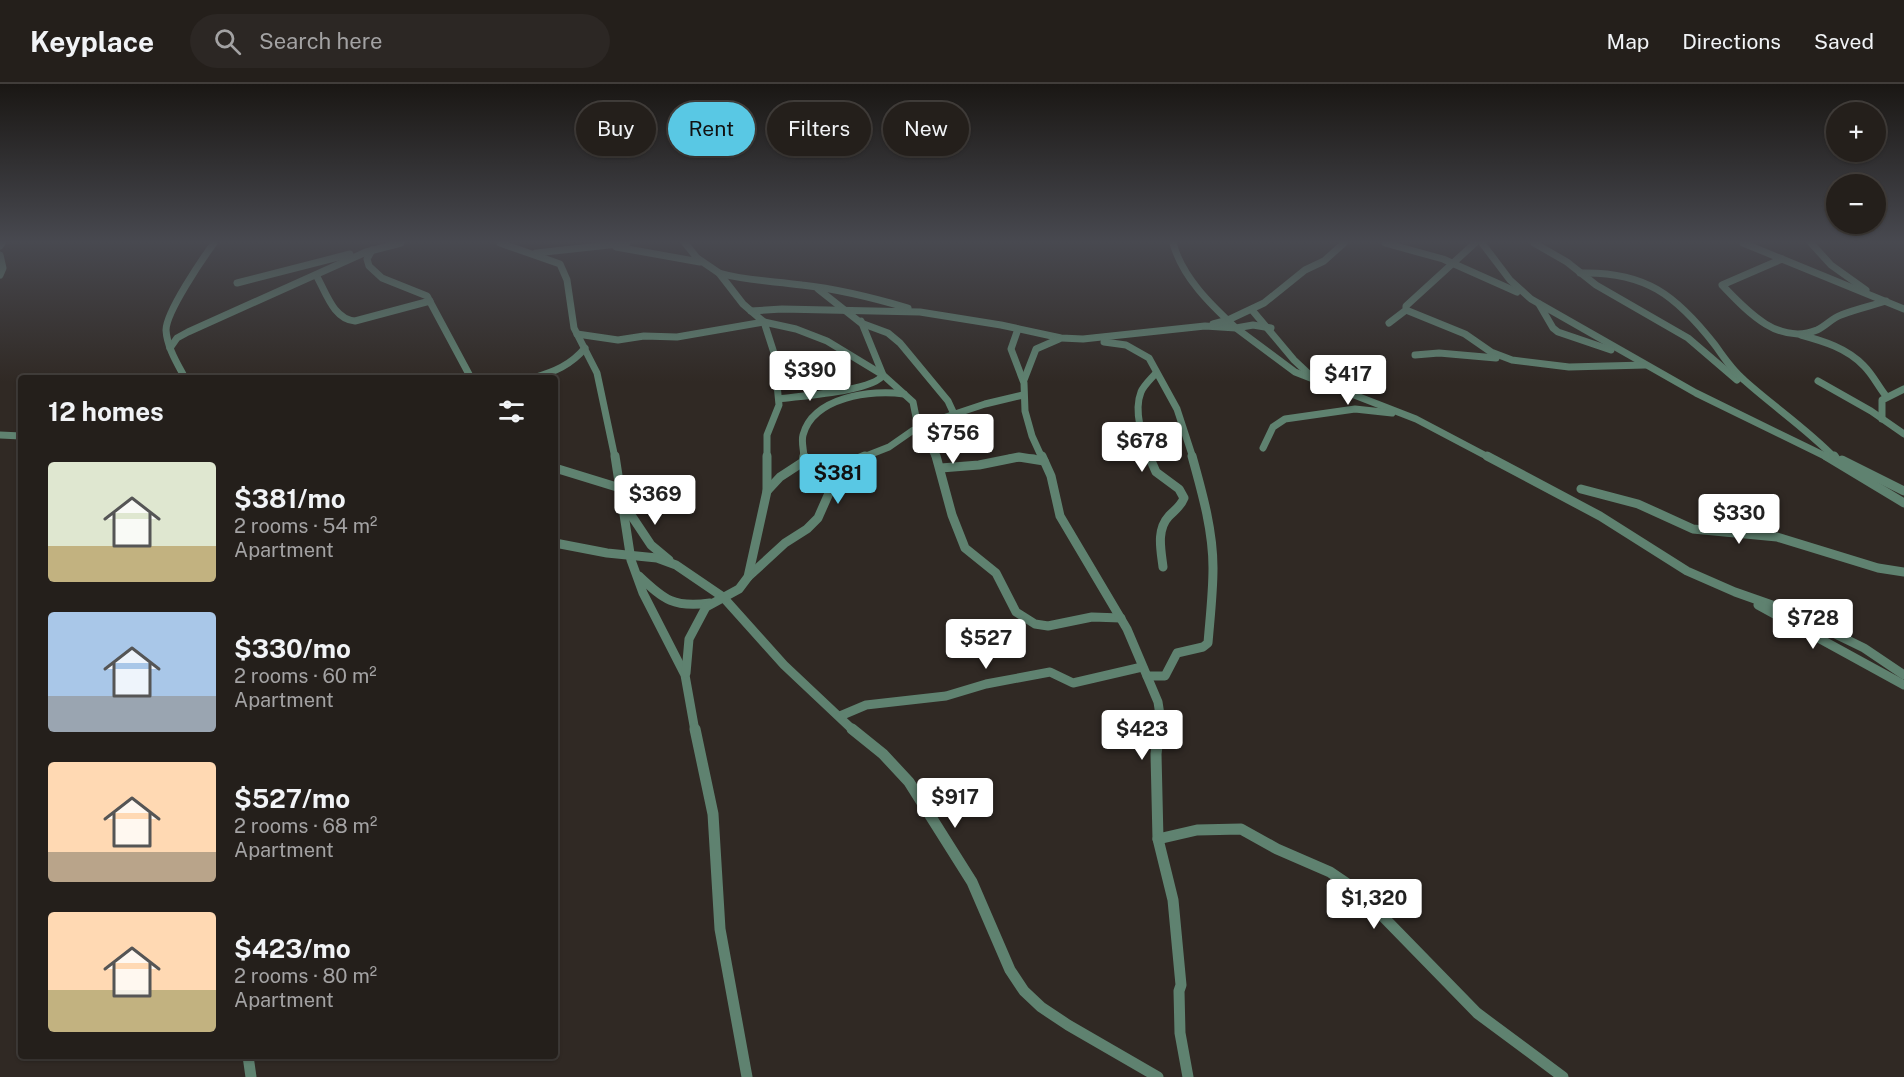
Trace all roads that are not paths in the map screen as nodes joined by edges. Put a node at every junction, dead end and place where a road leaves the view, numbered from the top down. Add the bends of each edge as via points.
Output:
1 (184, 289) edge
2 (284, 289) edge
3 (324, 289) edge
4 (417, 289) edge
5 (568, 289) edge
6 (733, 289) edge
7 (818, 289) edge
8 (820, 289) edge
9 (1202, 289) edge
10 (1282, 289) edge
11 (1424, 289) edge
12 (1510, 289) edge
13 (1520, 289) edge
14 (1607, 289) edge
15 (1656, 289) edge
16 (1726, 289) edge
17 (1855, 289) edge
18 (1863, 289) edge
19 (1874, 297) junction
20 (1531, 299) junction
21 (430, 301) junction
22 (1886, 302) junction
23 (1539, 304) junction
24 (841, 309) junction
25 (1904, 309) edge
26 (861, 310) junction
27 (1252, 310) junction
28 (1406, 310) junction
29 (751, 311) junction
30 (920, 312) junction
31 (1227, 320) junction
32 (764, 322) junction
33 (861, 323) junction
34 (1389, 323) dead end
35 (1204, 326) junction
36 (1236, 328) junction
37 (1271, 328) junction
38 (1821, 328) junction
39 (1018, 329) junction
40 (578, 334) junction
41 (1796, 334) junction
42 (1061, 338) junction
43 (1083, 339) junction
44 (1829, 343) junction
45 (170, 348) junction
46 (585, 348) junction
47 (1415, 355) dead end
48 (1633, 358) junction
49 (1514, 361) junction
50 (1646, 365) junction
51 (1156, 373) junction
52 (184, 375) edge
53 (469, 375) edge
54 (541, 375) edge
55 (883, 375) junction
56 (1818, 381) dead end
57 (1319, 382) junction
58 (1024, 383) junction
59 (1904, 388) edge
60 (906, 395) junction
61 (1023, 395) junction
62 (1886, 396) junction
63 (779, 399) junction
64 (1777, 408) junction
65 (954, 414) junction
66 (1406, 414) junction
67 (1882, 419) junction
68 (921, 426) junction
69 (1904, 434) edge
70 (0, 435) edge
71 (18, 436) edge
72 (1263, 448) dead end
73 (1044, 461) junction
74 (1837, 461) junction
75 (941, 468) junction
76 (558, 469) edge
77 (620, 488) junction
78 (1581, 489) dead end
79 (767, 491) junction
80 (1904, 491) edge
81 (622, 501) junction
82 (1904, 503) edge
83 (558, 544) edge
84 (629, 556) junction
85 (673, 564) junction
86 (1162, 567) dead end
87 (1904, 572) edge
88 (636, 573) junction
89 (748, 577) junction
90 (1735, 592) junction
91 (718, 600) junction
92 (1120, 618) junction
93 (1145, 671) junction
94 (685, 675) junction
95 (1904, 675) edge
96 (1904, 686) edge
97 (840, 716) junction
98 (1158, 839) junction
99 (248, 1059) edge
100 (251, 1077) edge
101 (747, 1077) edge
102 (1158, 1077) edge
103 (1188, 1077) edge
104 (1563, 1077) edge

1 - 45 street via 166,327
2 - 45 street via 188,332
3 - 21 street via 345,321
4 - 21 street
5 - 40 street
6 - 29 street
7 - 24 street
8 - 30 street via 874,298
9 - 31 street
10 - 27 street
11 - 28 street
12 - 20 street
13 - 20 street
14 - 64 street via 1693,342 1762,402
15 - 64 street via 1688,315 1731,367
16 - 41 street via 1763,324
17 - 19 street
18 - 19 street
19 - 22 street
20 - 23 street
21 - 53 street
22 - 25 street
22 - 38 street via 1839,315
23 - 48 street
23 - 48 street via 1558,332
24 - 26 street
24 - 29 street
24 - 33 street
26 - 30 street
26 - 33 street
27 - 31 street
27 - 37 street
28 - 34 street
28 - 49 street via 1428,322 1465,333 1489,351
29 - 32 street
30 - 39 street
31 - 35 street
31 - 36 street
32 - 40 street via 677,337 618,340
32 - 55 street via 817,336
32 - 63 street via 774,353
33 - 55 street
33 - 65 street via 888,333 900,343 948,401
35 - 36 street
35 - 43 street
36 - 37 street
36 - 57 street via 1283,365
37 - 57 street via 1295,363
38 - 41 street
38 - 44 street via 1820,333
39 - 42 street
39 - 58 street via 1011,349
40 - 46 street
41 - 44 street
42 - 43 street
42 - 58 street via 1036,349
43 - 51 street via 1136,349 1149,358
44 - 62 street via 1848,352 1867,369
45 - 52 street
46 - 54 street via 565,366
46 - 77 street via 597,373 608,417
47 - 49 street via 1480,355
48 - 50 street
49 - 50 street via 1544,366
50 - 74 street via 1695,393
51 - 86 street via 1141,392 1141,426 1160,479 1179,488 1184,498 1163,525
51 - 93 street via 1186,434 1203,494 1213,568 1208,644 1177,653 1165,676
55 - 60 street
55 - 63 street via 878,382 866,386
56 - 67 street
57 - 66 street
58 - 61 street
59 - 62 street
60 - 68 street via 915,405
60 - 79 street via 874,395 819,411 802,436 803,462
61 - 65 street
61 - 73 street via 1028,423
62 - 67 street via 1882,400
63 - 79 street via 767,435
64 - 74 street
65 - 68 street
66 - 72 street via 1355,409 1285,420 1276,423
66 - 90 street via 1600,516 1687,571
67 - 69 street
68 - 75 street
68 - 89 street via 889,447 842,466 814,523
70 - 71 street
73 - 75 street via 1022,456
73 - 92 street via 1060,516
74 - 80 street via 1862,468
74 - 82 street
75 - 92 street via 965,548 996,573 1017,612 1042,625 1092,617
76 - 77 street
77 - 81 street
78 - 87 street via 1638,504 1693,529 1777,537 1878,568
79 - 89 street
81 - 84 street
81 - 85 street via 651,544
83 - 84 street
84 - 85 street via 650,556
84 - 88 street
85 - 91 street
88 - 91 street via 674,604
88 - 94 street
89 - 91 street via 739,589
90 - 95 street via 1786,610 1864,648
90 - 96 street
91 - 94 street via 706,607 689,639
91 - 97 street
92 - 93 street
93 - 97 street via 1073,683 1054,673 1044,673 946,696 866,705
93 - 98 street via 1160,715 1156,754
94 - 101 street via 713,814 720,929
97 - 102 street via 909,782 972,882 1024,992 1068,1025
98 - 103 street via 1173,900 1181,985 1180,1033
98 - 104 street via 1204,829 1241,829 1341,878 1477,1013
99 - 100 street

